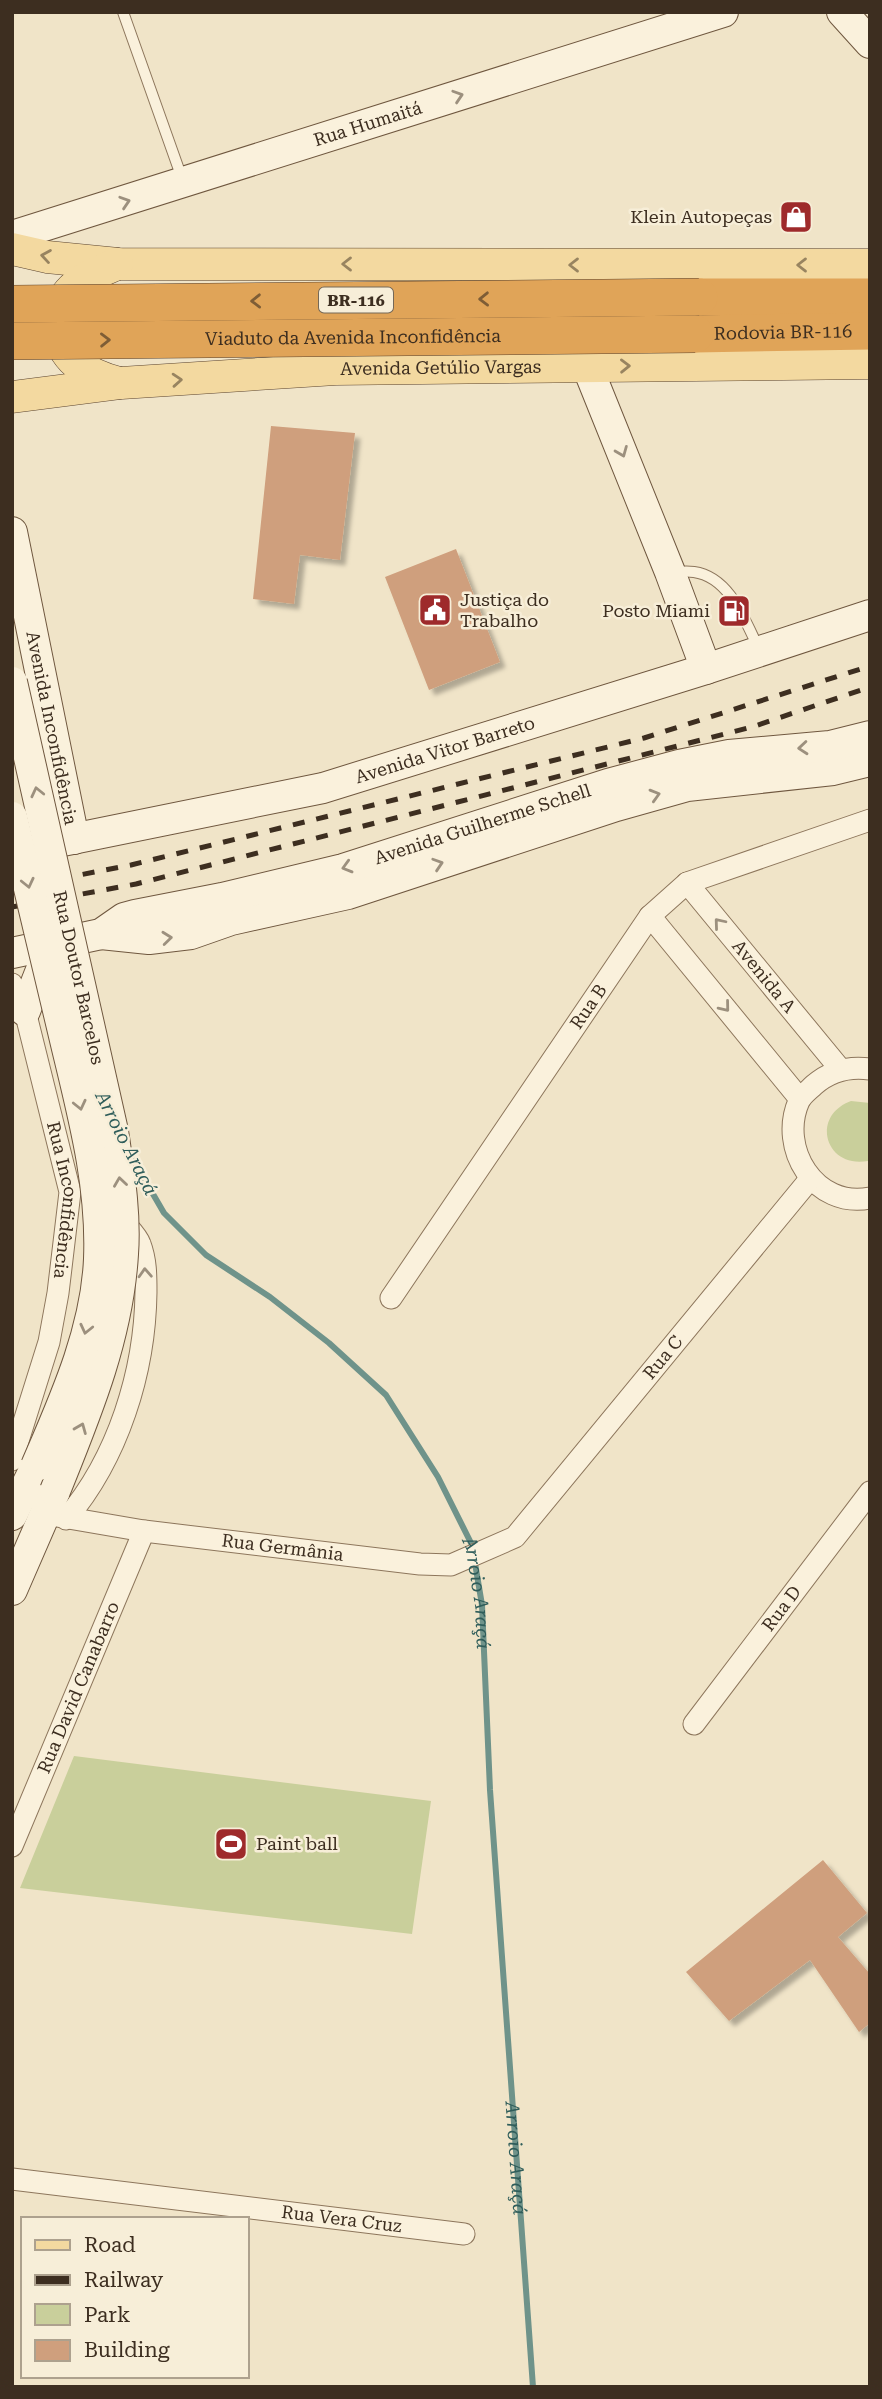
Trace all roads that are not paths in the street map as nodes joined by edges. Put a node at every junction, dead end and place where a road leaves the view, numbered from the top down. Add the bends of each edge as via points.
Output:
1 (123, 12) edge
2 (723, 12) edge
3 (842, 12) edge
4 (870, 43) edge
5 (184, 184) junction
6 (12, 236) edge
7 (12, 249) edge
8 (118, 264) junction
9 (870, 265) edge
10 (699, 297) joint
11 (870, 297) edge
12 (12, 304) edge
13 (870, 331) edge
14 (695, 334) joint
15 (12, 341) edge
16 (870, 363) edge
17 (587, 366) junction
18 (121, 383) junction
19 (12, 397) edge
20 (12, 532) edge
21 (670, 572) junction
22 (870, 615) edge
23 (760, 651) junction
24 (706, 669) junction
25 (12, 682) edge
26 (870, 736) edge
27 (870, 761) edge
28 (12, 817) edge
29 (870, 820) edge
30 (74, 839) junction
31 (12, 851) edge
32 (687, 883) junction
33 (227, 909) junction
34 (650, 916) junction
35 (51, 945) junction
36 (12, 953) edge
37 (12, 984) edge
38 (25, 1011) junction
39 (870, 1069) edge
40 (841, 1070) junction
41 (800, 1098) junction
42 (810, 1179) junction
43 (70, 1192) junction
44 (870, 1198) edge
45 (391, 1298) dead end
46 (24, 1463) edge
47 (870, 1492) edge
48 (55, 1508) junction
49 (12, 1514) edge
50 (144, 1531) junction
51 (507, 1539) joint
52 (12, 1590) edge
53 (694, 1724) dead end
54 (12, 1846) edge
55 (12, 2179) edge
56 (464, 2234) dead end

1 - 5 lane
5 -> 2 main road, Rua Humaitá
3 - 4 main road
6 -> 5 main road, Rua Humaitá
8 -> 7 main road
9 -> 8 main road
8 - 18 main road via 69,292 60,310 59,332 62,345 78,365
10 - 11 highway, Rodovia BR-116 / BR-116
10 -> 12 highway, Viaduto da Avenida Inconfidência / BR-116, bridge
13 - 14 highway, Rodovia BR-116 / BR-116
15 -> 14 highway, Viaduto da Avenida Inconfidência / BR-116, bridge
17 -> 16 main road, Avenida Getúlio Vargas
18 -> 17 main road, Avenida Getúlio Vargas via 335,369
17 -> 21 main road
18 - 19 main road, Avenida Getúlio Vargas
20 - 30 main road, Avenida Inconfidência
21 - 23 lane via 696,572 716,581 734,601
21 - 24 main road
22 - 23 main road, Avenida Vitor Barreto
23 - 24 main road, Avenida Vitor Barreto
24 - 30 main road, Avenida Vitor Barreto via 323,788
48 -> 25 main road, Rua Doutor Barcelos, bridge via 104,1364 117,1307 123,1254 122,1196 113,1131
26 -> 33 main road, Avenida Guilherme Schell via 830,746 729,755 608,784
33 -> 27 main road, Avenida Guilherme Schell via 348,894 687,786 833,770
28 -> 46 main road, Rua Doutor Barcelos, bridge via 88,1136 98,1197 99,1260 80,1357 64,1403
29 - 32 street, Rua B
30 - 31 main road, Avenida Vitor Barreto
32 - 34 street, Rua B
40 -> 32 street, Avenida A
33 - 35 main road, Avenida Guilherme Schell via 191,934 170,938 101,934
34 -> 41 street
34 - 45 street, Rua B
35 - 36 main road, Avenida Guilherme Schell
35 - 38 main road
37 - 38 street, Rua Inconfidência
38 - 43 street, Rua Inconfidência
39 - 40 street
40 - 41 street via 821,1079
41 - 42 street via 794,1146
42 - 44 street via 843,1198
42 - 51 street, Rua C
43 - 46 street, Rua Inconfidência via 58,1293
48 -> 43 street via 93,1484 110,1450 142,1354 146,1310 146,1266 140,1242 120,1218
46 - 49 main road, Rua Doutor Barcelos
47 - 53 street, Rua D
48 - 50 street, Rua Germânia
48 - 52 main road, Rua Doutor Barcelos
50 - 51 street, Rua Germânia via 451,1565
50 - 54 street, Rua David Canabarro
55 - 56 street, Rua Vera Cruz

